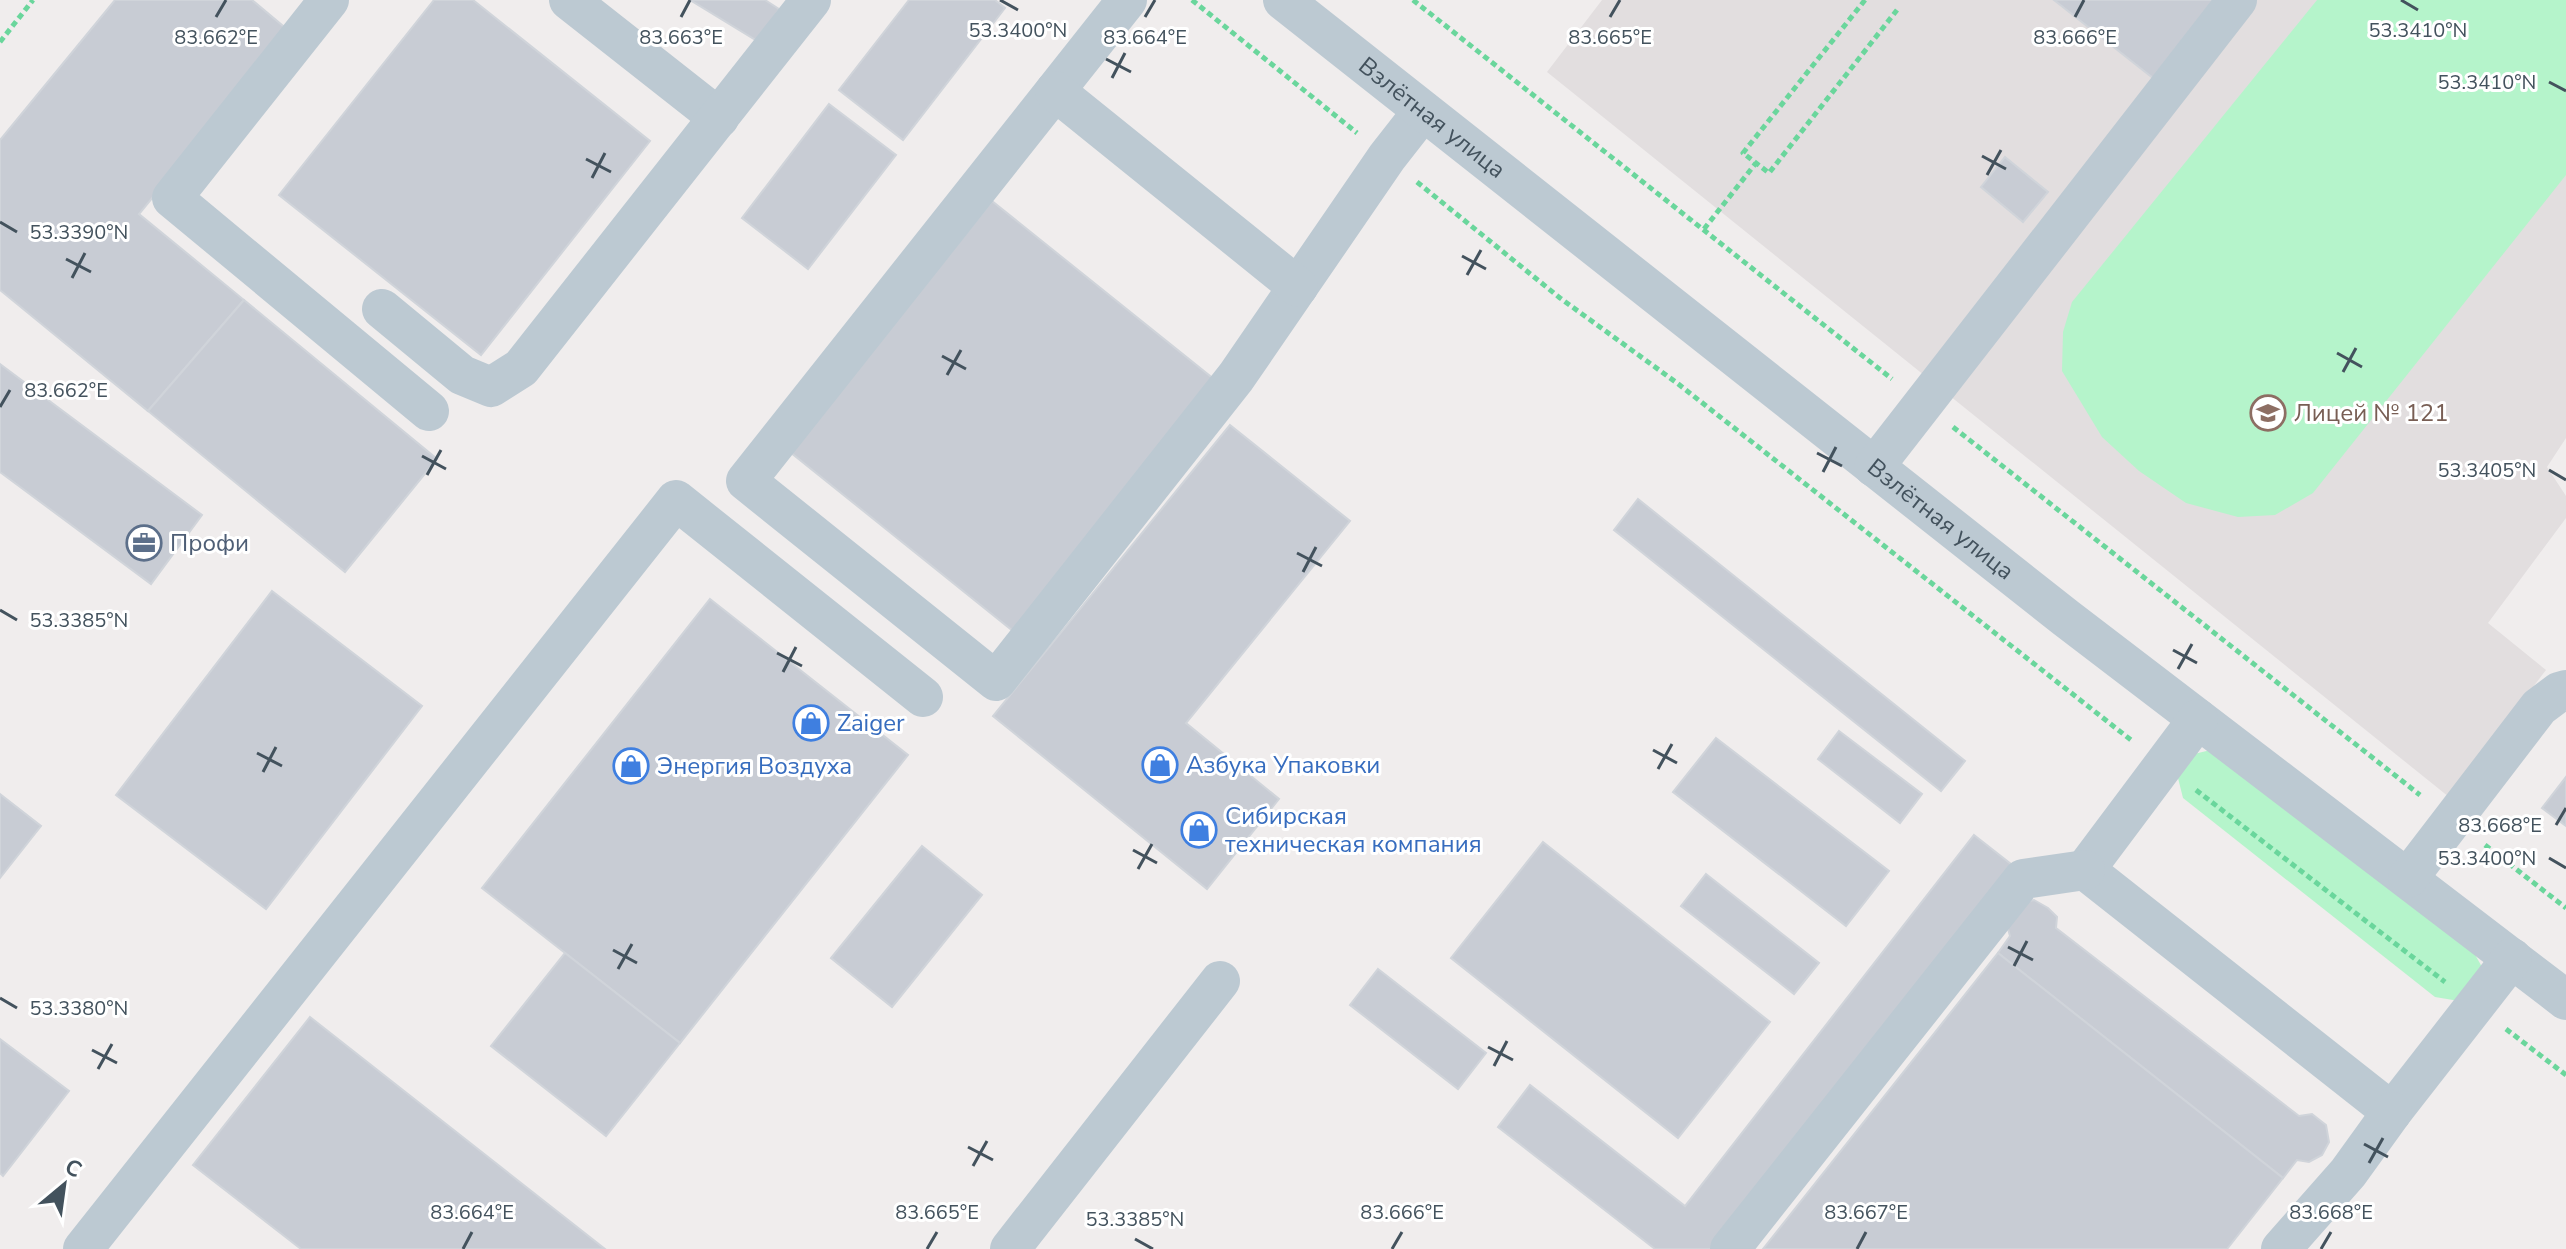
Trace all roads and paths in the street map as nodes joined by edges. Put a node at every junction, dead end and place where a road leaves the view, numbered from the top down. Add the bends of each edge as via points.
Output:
1 (33, 0) edge
2 (329, 0) edge
3 (569, 0) edge
4 (811, 0) edge
5 (1127, 0) edge
6 (1192, 0) edge
7 (1283, 0) edge
8 (1413, 0) edge
9 (1865, 0) edge
10 (2237, 0) edge
11 (1897, 10) dead end
12 (0, 42) edge
13 (1055, 91) junction
14 (1423, 111) junction
15 (719, 118) junction
16 (1387, 157) junction
17 (1756, 163) junction
18 (1704, 229) junction
19 (1298, 287) junction
20 (382, 309) dead end
21 (1924, 404) junction
22 (429, 411) dead end
23 (1874, 467) junction
24 (2566, 690) edge
25 (923, 697) dead end
26 (2198, 719) junction
27 (2163, 765) junction
28 (2452, 820) junction
29 (2085, 870) junction
30 (2408, 878) junction
31 (2566, 908) edge
32 (2512, 958) junction
33 (1220, 981) dead end
34 (2566, 1000) edge
35 (2475, 1005) junction
36 (2566, 1075) edge
37 (2392, 1112) junction
38 (83, 1249) edge
39 (1010, 1249) edge
40 (1730, 1249) edge
41 (2281, 1249) edge

1 - 12 path
2 - 22 street via 172,198
3 - 15 street
4 - 15 street
5 - 13 street
6 - 16 path
7 - 14 street, Взлётная улица
8 - 18 path
9 - 17 path via 1743,153
10 - 21 street
11 - 17 path via 1769,173
13 - 19 street
13 - 19 street via 746,481 996,681 1236,377
14 - 16 street
14 - 23 street, Взлётная улица
15 - 20 street via 521,368 491,387 462,375
16 - 19 street
16 - 27 path via 1560,298 1677,383
17 - 18 path
18 - 21 path
21 - 23 street
21 - 28 path
23 - 26 street, Взлётная улица
24 - 28 street via 2539,707
25 - 38 street via 676,500
26 - 27 street
26 - 30 street, Взлётная улица
27 - 29 street
27 - 35 path
28 - 30 street
28 - 31 path
29 - 37 street
29 - 40 street via 2023,879
30 - 32 street, Взлётная улица
32 - 34 street, Взлётная улица
32 - 35 street
33 - 39 street
35 - 36 path
35 - 37 street
37 - 41 street via 2348,1173

